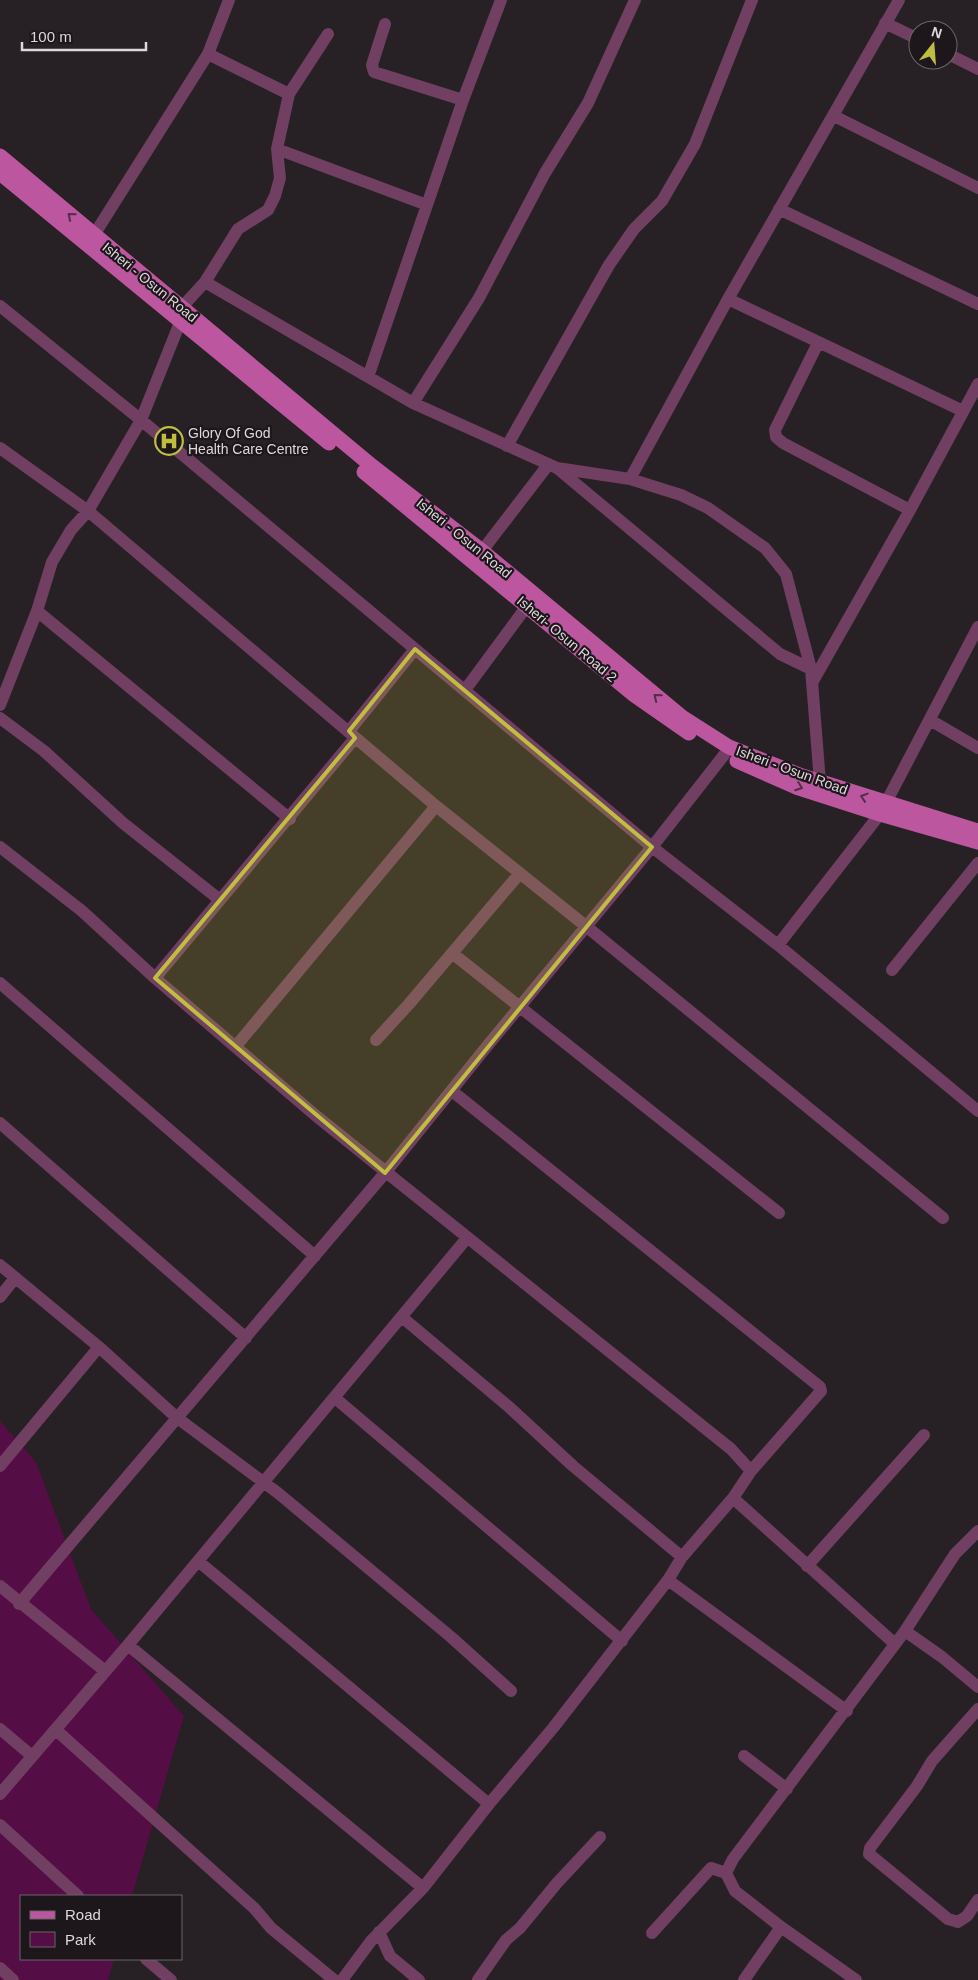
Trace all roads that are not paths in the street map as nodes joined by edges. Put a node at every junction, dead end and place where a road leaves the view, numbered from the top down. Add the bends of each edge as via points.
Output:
1 (501, 0) edge
2 (635, 0) edge
3 (752, 0) edge
4 (899, 0) edge
5 (224, 1) edge
6 (885, 23) junction
7 (385, 24) dead end
8 (328, 34) dead end
9 (908, 34) edge
10 (208, 54) junction
11 (958, 59) edge
12 (978, 69) edge
13 (289, 94) junction
14 (463, 100) junction
15 (834, 116) junction
16 (277, 149) junction
17 (0, 156) edge
18 (0, 173) edge
19 (978, 188) edge
20 (427, 205) junction
21 (779, 209) junction
22 (94, 236) junction
23 (205, 282) junction
24 (728, 299) junction
25 (978, 304) edge
26 (0, 306) edge
27 (183, 313) junction
28 (818, 343) junction
29 (368, 377) junction
30 (978, 384) edge
31 (413, 403) junction
32 (963, 411) junction
33 (141, 420) junction
34 (507, 446) junction
35 (0, 448) edge
36 (553, 467) junction
37 (630, 479) junction
38 (910, 510) junction
39 (88, 512) junction
40 (482, 551) junction
41 (527, 606) junction
42 (37, 611) junction
43 (978, 627) edge
44 (415, 649) junction
45 (812, 675) junction
46 (465, 690) junction
47 (0, 705) edge
48 (0, 718) edge
49 (930, 720) junction
50 (352, 734) junction
51 (978, 748) edge
52 (724, 755) junction
53 (820, 782) junction
54 (436, 806) junction
55 (882, 809) junction
56 (290, 818) junction
57 (978, 831) edge
58 (978, 842) edge
59 (0, 846) edge
60 (652, 847) junction
61 (978, 863) edge
62 (520, 873) junction
63 (220, 900) junction
64 (587, 927) junction
65 (778, 945) junction
66 (452, 953) junction
67 (892, 970) dead end
68 (155, 978) junction
69 (0, 983) edge
70 (520, 1008) junction
71 (376, 1040) dead end
72 (236, 1046) junction
73 (452, 1091) junction
74 (978, 1111) edge
75 (0, 1123) edge
76 (385, 1173) junction
77 (778, 1213) dead end
78 (943, 1218) dead end
79 (467, 1238) junction
80 (315, 1256) junction
81 (0, 1265) edge
82 (15, 1278) junction
83 (0, 1297) edge
84 (403, 1318) junction
85 (246, 1338) junction
86 (99, 1347) junction
87 (335, 1398) junction
88 (176, 1417) junction
89 (924, 1435) dead end
90 (0, 1466) edge
91 (751, 1471) junction
92 (263, 1483) junction
93 (733, 1498) junction
94 (978, 1531) edge
95 (682, 1557) junction
96 (198, 1562) junction
97 (807, 1566) junction
98 (668, 1580) junction
99 (0, 1586) edge
100 (19, 1604) junction
101 (905, 1631) junction
102 (622, 1641) junction
103 (895, 1644) junction
104 (128, 1645) junction
105 (105, 1671) junction
106 (978, 1687) edge
107 (511, 1691) dead end
108 (978, 1709) edge
109 (847, 1711) junction
110 (0, 1729) edge
111 (56, 1730) junction
112 (32, 1756) junction
113 (744, 1756) dead end
114 (787, 1789) junction
115 (0, 1794) edge
116 (489, 1804) junction
117 (0, 1825) edge
118 (600, 1837) dead end
119 (726, 1873) junction
120 (424, 1888) junction
121 (77, 1895) edge
122 (978, 1900) edge
123 (781, 1927) junction
124 (379, 1932) junction
125 (652, 1933) dead end
126 (147, 1960) edge
127 (0, 1968) edge
128 (13, 1980) edge
129 (171, 1980) edge
130 (334, 1980) edge
131 (342, 1980) edge
132 (419, 1980) edge
133 (478, 1980) edge
134 (744, 1980) edge
135 (856, 1980) edge

1 - 14 street
2 - 31 street via 588,102 541,181 479,298
3 - 34 street via 695,144 662,200 634,229 609,265
4 - 6 street
5 - 10 street
6 - 9 street
6 - 15 street
7 - 14 street via 372,65 374,72
8 - 13 street
10 - 13 street
10 - 22 street
11 - 12 street
13 - 16 street
14 - 20 street
15 - 19 street
15 - 21 street
16 - 20 street
16 - 23 street via 280,178 268,210 238,229
22 -> 17 main road, Isheri - Osun Road
18 - 27 main road, Isheri- Osun Road 2
20 - 29 street
21 - 24 street
21 - 25 street
22 - 27 main road, Isheri - Osun Road
23 - 27 street
23 - 29 street
24 - 28 street
24 - 37 street
26 - 33 street
27 - 33 street
27 - 40 main road, Isheri - Osun Road
27 - 41 main road, Isheri- Osun Road 2
28 - 32 street
28 - 38 street via 775,430 776,437
29 - 31 street
30 - 32 street
31 - 34 street
32 - 38 street
33 - 39 street
33 - 44 street
34 - 36 street
35 - 39 street
36 - 37 street
36 - 40 street
36 - 45 street via 780,654
37 - 45 street via 681,495 708,508 765,548 786,574
38 - 45 street
39 - 42 street via 71,530 52,562
39 - 50 street
53 -> 40 main road, Isheri - Osun Road via 729,747 682,717
41 - 46 street
41 - 52 main road, Isheri- Osun Road 2 via 670,722
42 - 47 street
42 - 56 street
43 - 49 street
44 - 46 street
44 - 50 street
45 - 53 street
46 - 60 street
48 - 63 street via 44,751 123,823
49 - 51 street
49 - 55 street
50 - 54 street
50 - 56 street
52 -> 55 main road, Isheri- Osun Road 2 via 796,787
52 - 60 street
55 -> 53 main road, Isheri - Osun Road
54 - 62 street
54 - 72 street
55 - 57 main road, Isheri - Osun Road
55 - 58 main road, Isheri- Osun Road 2
55 - 65 street
56 - 63 street
59 - 68 street via 82,910
60 - 64 street
60 - 65 street
61 - 67 street
62 - 64 street
62 - 66 street
63 - 68 street
64 - 70 street
64 - 78 street
65 - 74 street
66 - 70 street
66 - 71 street
68 - 72 street
69 - 80 street
70 - 73 street
70 - 77 street
72 - 76 street
73 - 76 street
73 - 91 street via 820,1387 821,1392
75 - 85 street
76 - 79 street
76 - 80 street
79 - 84 street
79 - 91 street via 731,1449
80 - 85 street
81 - 82 street
82 - 83 street
82 - 86 street
84 - 87 street
84 - 95 street
85 - 88 street
86 - 88 street
86 - 90 street
87 - 92 street
87 - 102 street
88 - 92 street
88 - 100 street
89 - 97 street
91 - 93 street
92 - 96 street
92 - 107 street via 451,1637
93 - 95 street
93 - 97 street
94 - 101 street via 955,1554
95 - 98 street
96 - 104 street
96 - 116 street
97 - 103 street
98 - 102 street
98 - 109 street
99 - 100 street
100 - 105 street
101 - 103 street
101 - 106 street
102 - 116 street
103 - 109 street
104 - 105 street
104 - 120 street
105 - 111 street
108 - 122 street via 932,1761 870,1848 869,1854 948,1919 958,1922
109 - 114 street
110 - 112 street
111 - 112 street
111 - 130 street via 254,1908 271,1928
112 - 115 street
113 - 114 street
114 - 119 street via 733,1859
116 - 120 street
117 - 121 street
118 - 133 street via 506,1940
119 - 123 street via 736,1891
119 - 125 street via 711,1868
120 - 124 street
123 - 134 street
123 - 135 street
124 - 131 street
124 - 132 street via 390,1956
126 - 129 street
127 - 128 street

